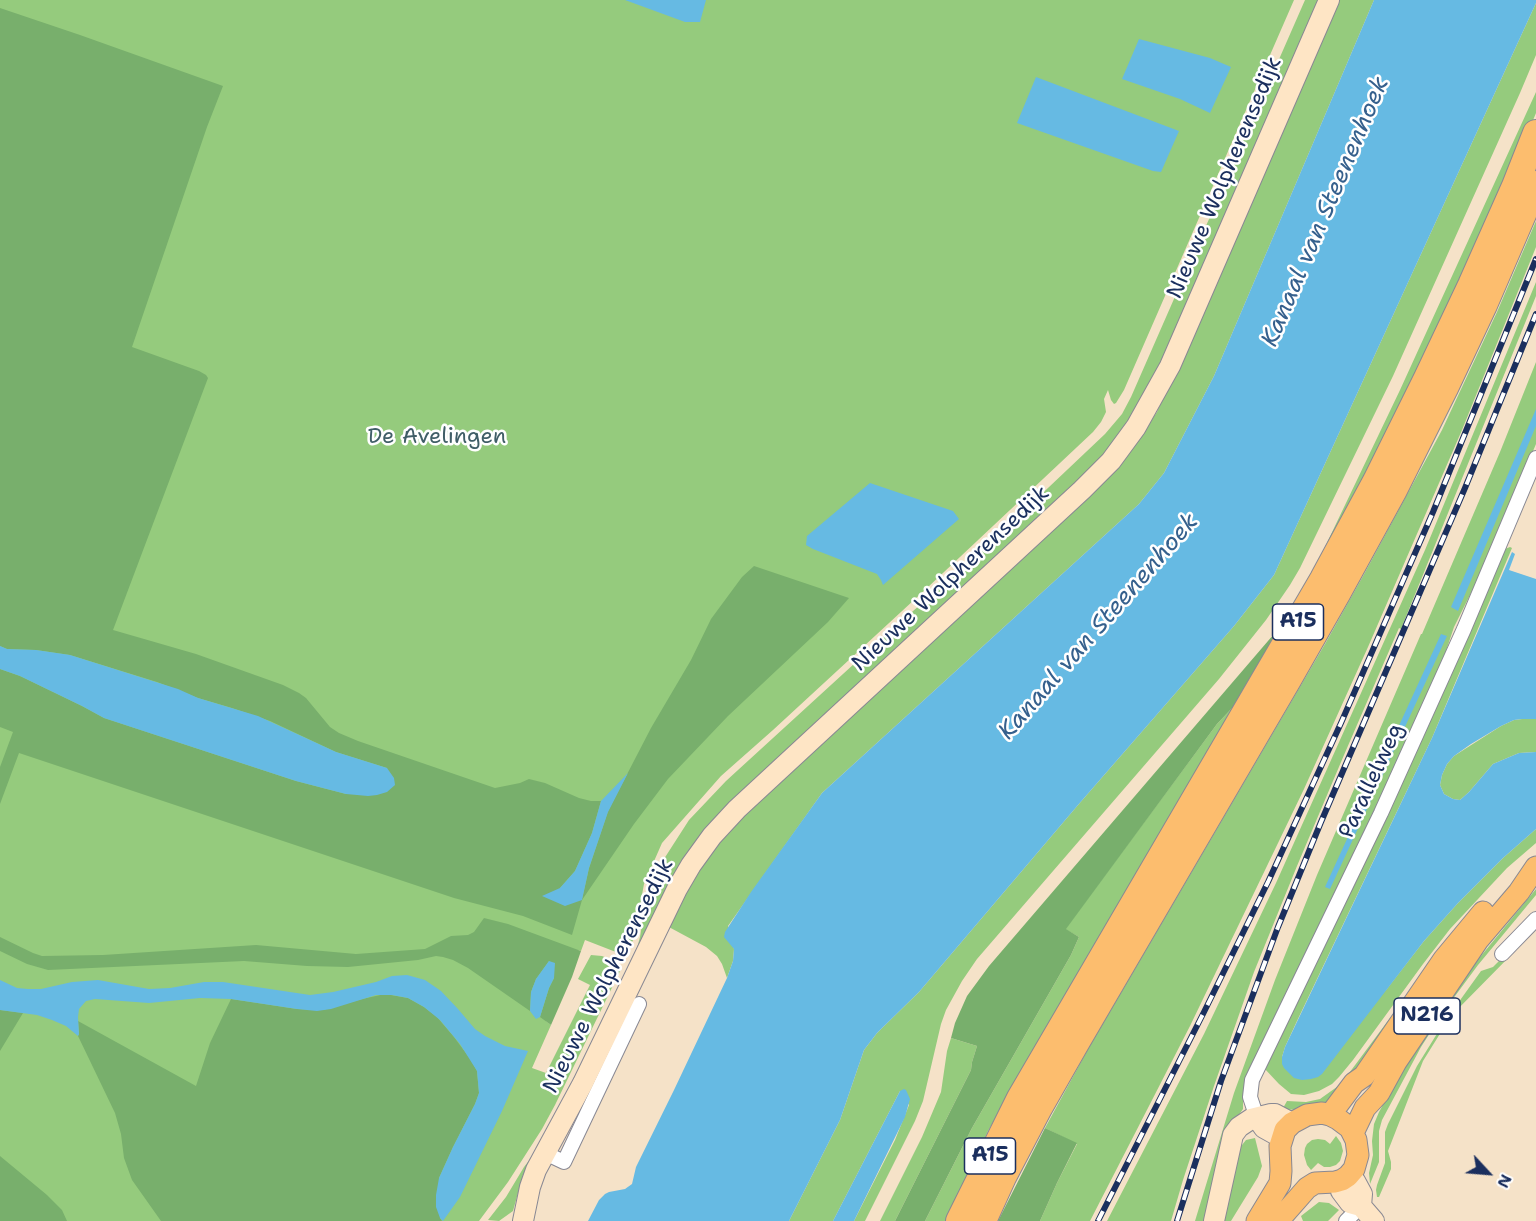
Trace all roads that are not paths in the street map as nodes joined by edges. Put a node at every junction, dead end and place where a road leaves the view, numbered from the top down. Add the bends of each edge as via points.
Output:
1 (1329, 0) edge
2 (1536, 133) edge
3 (1536, 184) edge
4 (1536, 458) edge
5 (1536, 867) edge
6 (1536, 919) edge
7 (1502, 954) dead end
8 (639, 1004) dead end
9 (1257, 1118) junction
10 (1346, 1126) junction
11 (1288, 1135) junction
12 (545, 1153) junction
13 (1349, 1182) junction
14 (1311, 1190) junction
15 (1367, 1214) edge
16 (523, 1221) edge
17 (959, 1221) edge
18 (983, 1221) edge
19 (1214, 1221) edge
20 (1257, 1221) edge
21 (1278, 1221) edge
22 (1289, 1221) edge
23 (1346, 1221) edge

1 - 12 street, Nieuwe Wolpherensedijk via 1170,366 1136,427 1111,461 1082,490 737,808 712,836 676,889
2 - 17 highway, A15 via 1471,285 1376,481 1024,1092
3 - 18 highway, A15 via 1479,315 1394,490 1039,1108
4 - 9 street, Parallelweg via 1381,813 1252,1080 1250,1097
5 - 10 main road, N216 via 1511,883 1444,959 1364,1076 1354,1083
5 - 10 main road, N216 via 1478,940 1396,1062 1368,1123
6 - 7 street
8 - 12 street, Nieuwe Wolpherensedijk via 564,1162
9 - 11 street via 1275,1114
9 - 19 street via 1239,1127 1233,1136
10 - 11 main road via 1322,1113 1307,1115
10 - 13 main road, N216 via 1367,1153 1362,1173
11 - 14 main road via 1293,1172
11 - 20 main road via 1279,1155 1280,1183
12 - 16 street, Nieuwe Wolpherensedijk via 530,1186
13 - 14 main road via 1331,1193
13 - 15 street via 1350,1203
14 - 21 main road
14 - 22 main road
15 - 23 street

